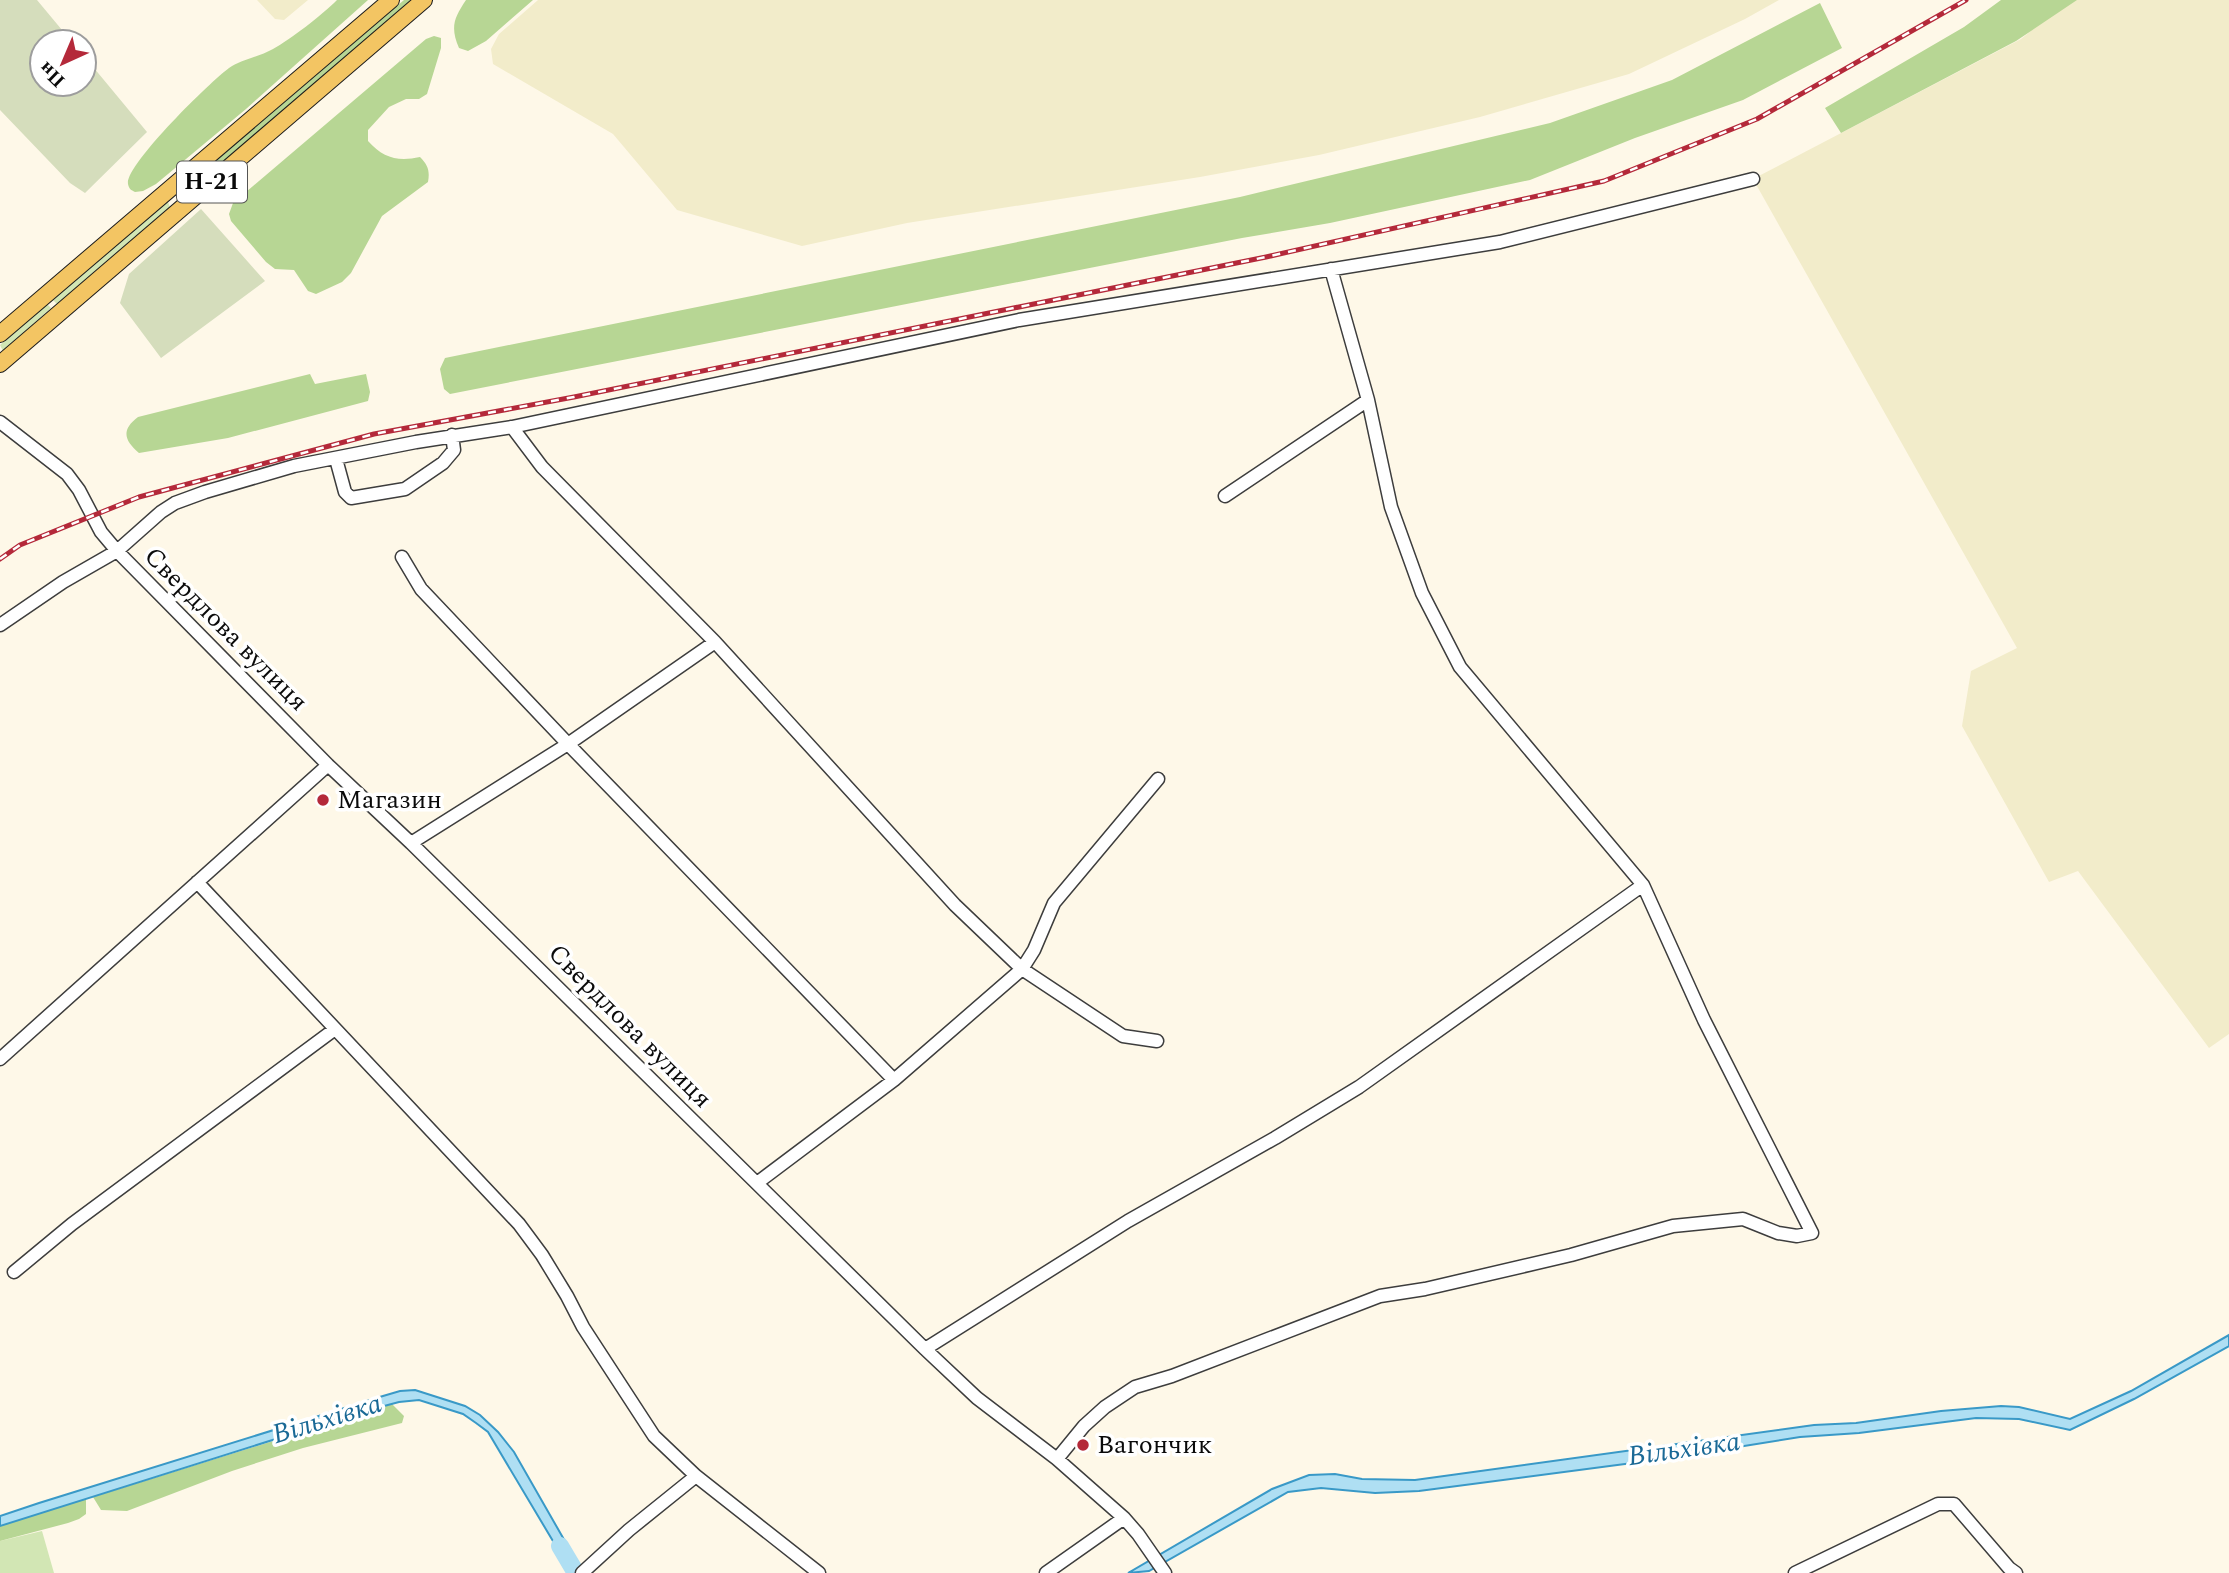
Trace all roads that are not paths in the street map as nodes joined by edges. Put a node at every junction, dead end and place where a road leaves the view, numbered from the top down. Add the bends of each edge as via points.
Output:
1 (391, 0) edge
2 (424, 0) edge
3 (1753, 179) dead end
4 (1331, 269) junction
5 (0, 334) edge
6 (0, 364) edge
7 (1368, 400) junction
8 (0, 422) edge
9 (512, 427) junction
10 (452, 435) junction
11 (336, 459) junction
12 (1225, 496) dead end
13 (117, 551) junction
14 (402, 557) dead end
15 (0, 625) edge
16 (715, 642) junction
17 (568, 744) junction
18 (328, 765) junction
19 (1158, 779) dead end
20 (411, 844) junction
21 (197, 882) junction
22 (1643, 885) junction
23 (1022, 969) junction
24 (335, 1029) junction
25 (1157, 1041) dead end
26 (0, 1059) edge
27 (894, 1080) junction
28 (757, 1183) junction
29 (14, 1272) dead end
30 (925, 1349) junction
31 (1057, 1460) junction
32 (696, 1476) junction
33 (1124, 1518) junction
34 (582, 1573) edge
35 (819, 1573) edge
36 (1046, 1573) edge
37 (1164, 1573) edge
38 (1795, 1573) edge
39 (2015, 1573) edge

1 - 5 main road, Н-21
2 - 6 main road, Н-21
3 - 4 street via 1500,242
4 - 7 street
4 - 9 street via 1018,320
7 - 12 street
7 - 22 street via 1391,507 1422,593 1460,667
8 - 13 street, Свердлова вулиця via 67,474
9 - 10 street
9 - 16 street via 542,467
10 - 11 street
10 - 11 street via 454,450 443,464 405,489 351,498
11 - 13 street via 294,466 175,503
13 - 15 street
13 - 18 street, Свердлова вулиця
14 - 17 street via 421,589
16 - 17 street
16 - 23 street via 955,905
17 - 20 street
17 - 27 street
18 - 20 street, Свердлова вулиця
18 - 21 street
19 - 23 street via 1054,903
20 - 28 street, Свердлова вулиця
21 - 24 street
21 - 26 street
22 - 30 street via 1359,1087 1128,1221
22 - 31 street via 1704,1020 1812,1233 1778,1233 1743,1219 1673,1226 1571,1255 1380,1296 1135,1387 1084,1426
23 - 25 street via 1123,1036
23 - 27 street
24 - 29 street
24 - 32 street via 519,1224 653,1436
27 - 28 street
28 - 30 street, Свердлова вулиця
30 - 31 street, Свердлова вулиця
31 - 33 street, Свердлова вулиця
32 - 34 street
32 - 35 street
33 - 36 street
33 - 37 street, Свердлова вулиця
38 - 39 street via 1938,1504 1954,1504

